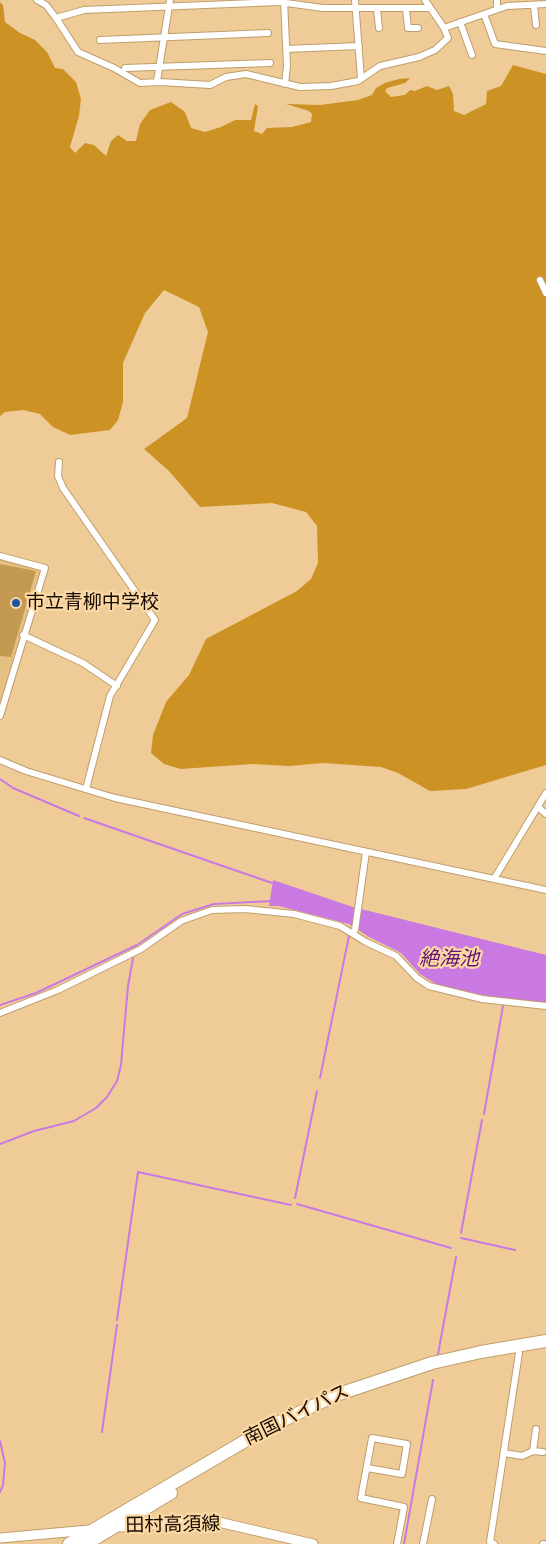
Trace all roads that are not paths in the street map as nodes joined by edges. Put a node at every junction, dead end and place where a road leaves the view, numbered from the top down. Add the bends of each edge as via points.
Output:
1 (37, 0) edge
2 (355, 0) edge
3 (425, 0) edge
4 (497, 0) edge
5 (284, 1) edge
6 (170, 3) edge
7 (546, 4) edge
8 (534, 6) junction
9 (430, 8) junction
10 (356, 9) junction
11 (377, 9) junction
12 (406, 9) junction
13 (497, 9) junction
14 (484, 14) junction
15 (56, 18) junction
16 (460, 22) junction
17 (536, 25) dead end
18 (379, 28) dead end
19 (418, 28) dead end
20 (444, 28) junction
21 (268, 33) dead end
22 (164, 38) junction
23 (100, 40) dead end
24 (359, 46) junction
25 (286, 50) junction
26 (546, 50) edge
27 (472, 55) dead end
28 (270, 63) dead end
29 (159, 67) junction
30 (125, 68) dead end
31 (361, 79) junction
32 (157, 82) junction
33 (286, 84) junction
34 (540, 280) dead end
35 (546, 293) edge
36 (59, 462) dead end
37 (0, 556) edge
38 (23, 635) junction
39 (117, 686) junction
40 (0, 716) edge
41 (0, 760) edge
42 (86, 789) junction
43 (546, 794) edge
44 (538, 807) junction
45 (546, 814) edge
46 (366, 852) junction
47 (494, 879) junction
48 (546, 890) edge
49 (353, 932) junction
50 (546, 1006) edge
51 (0, 1013) edge
52 (546, 1341) edge
53 (546, 1350) edge
54 (519, 1353) junction
55 (536, 1429) dead end
56 (533, 1451) junction
57 (543, 1452) dead end
58 (504, 1453) junction
59 (367, 1468) junction
60 (432, 1499) dead end
61 (114, 1527) junction
62 (92, 1530) junction
63 (0, 1538) edge
64 (288, 1541) edge
65 (69, 1544) edge
66 (86, 1544) edge
67 (313, 1544) edge
68 (397, 1544) edge
69 (423, 1544) edge
70 (494, 1544) edge

1 - 15 street via 46,5
2 - 10 street
3 - 9 street
4 - 13 street
5 - 6 street
5 - 10 street via 312,7
5 - 25 street
6 - 15 street via 84,10
6 - 22 street
7 - 8 street
8 - 13 street via 511,5
8 - 17 street
9 - 12 street
9 - 20 street
10 - 11 street
10 - 24 street
11 - 12 street
11 - 18 street
12 - 19 street via 408,28
13 - 14 street
14 - 16 street
14 - 26 street via 495,44
15 - 32 street via 81,54 138,83
16 - 20 street
16 - 27 street
20 - 31 street via 448,38 439,47 419,57 380,66
21 - 22 street
22 - 23 street
22 - 29 street
24 - 25 street
24 - 31 street
25 - 33 street
28 - 29 street
29 - 30 street
29 - 32 street
31 - 33 street via 315,88
32 - 33 street via 210,85 226,77 246,74
34 - 35 street
36 - 39 street via 58,476 63,488 155,620
37 - 38 street via 45,568
38 - 39 street via 83,663
38 - 40 street
39 - 42 street via 110,696
41 - 42 street
42 - 46 street
43 - 44 street
44 - 45 street
44 - 47 street
46 - 47 street
46 - 49 street
47 - 48 street
49 - 50 street via 396,956 429,986 482,999
49 - 51 street via 294,914 245,909 212,910 182,920 141,949 58,990
52 - 62 highway, 南国バイパス via 432,1363 336,1396 269,1427
53 - 54 highway, 南国バイパス
54 - 58 street
54 - 61 highway, 南国バイパス via 429,1372 341,1403 272,1435
55 - 56 street
56 - 57 street
56 - 58 street via 522,1456
58 - 70 street via 490,1542
59 - 59 street via 372,1438 407,1444 402,1474
59 - 68 street via 361,1498 404,1507
60 - 69 street
61 - 62 main road, 田村高須線
61 - 64 main road, 田村高須線 via 214,1521
61 - 66 highway, 南国バイパス
62 - 63 main road, 田村高須線
62 - 65 highway, 南国バイパス
64 - 67 main road, 田村高須線

